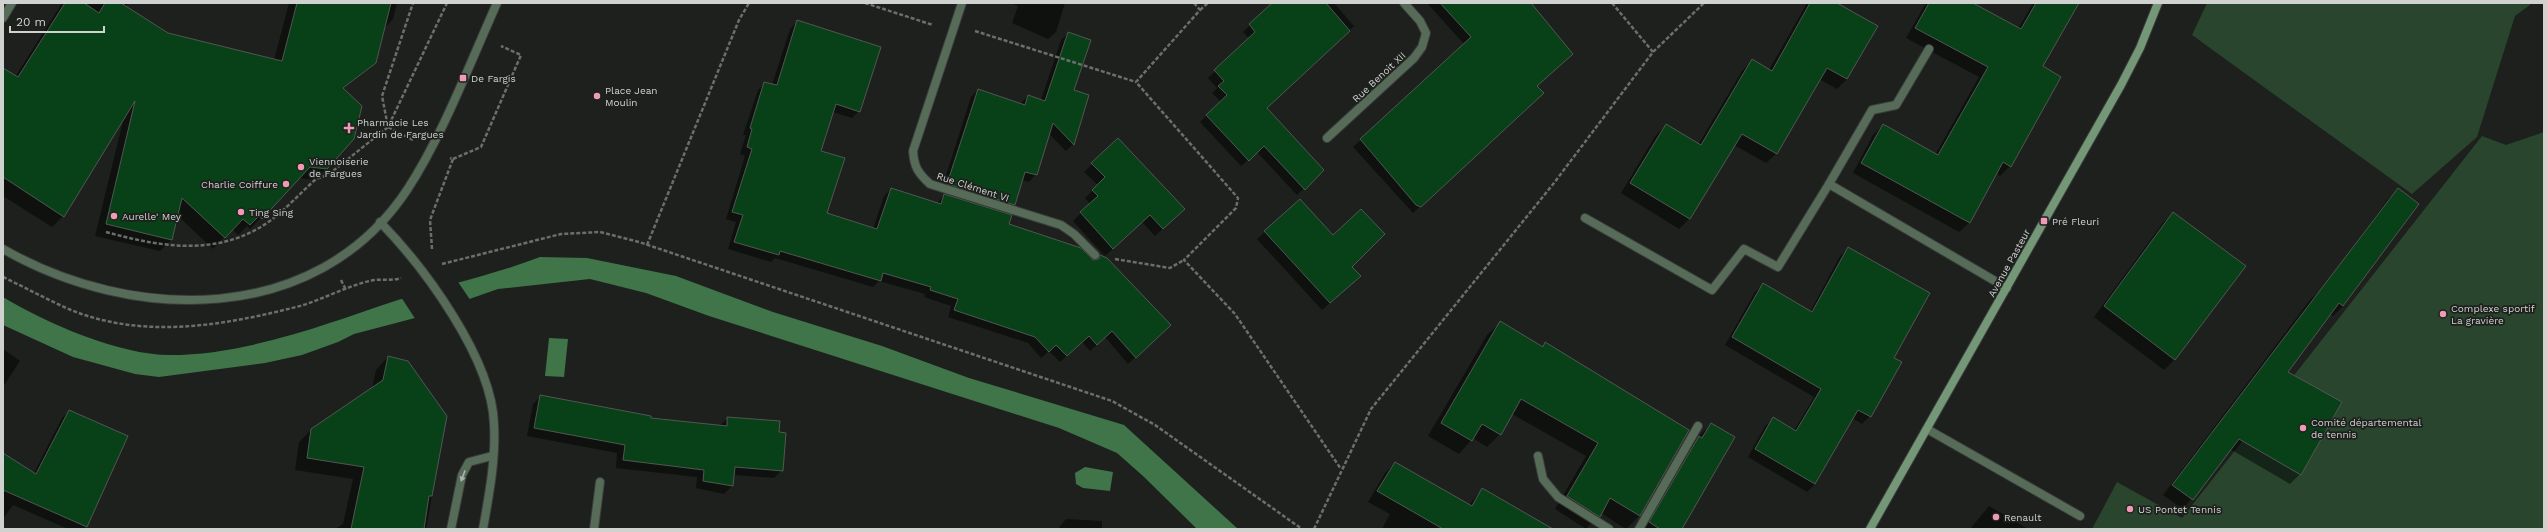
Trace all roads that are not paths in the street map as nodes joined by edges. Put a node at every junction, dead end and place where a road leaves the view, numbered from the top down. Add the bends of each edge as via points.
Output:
1 (12, 3) edge
2 (497, 3) edge
3 (962, 3) edge
4 (1404, 3) edge
5 (2158, 3) edge
6 (3, 18) edge
7 (1929, 49) dead end
8 (1327, 138) dead end
9 (1829, 184) junction
10 (1585, 218) dead end
11 (380, 222) junction
12 (3, 249) edge
13 (1095, 255) road end
14 (2007, 288) junction
15 (1698, 426) dead end
16 (1927, 429) junction
17 (492, 456) junction
18 (1538, 456) dead end
19 (600, 482) dead end
20 (2080, 516) dead end
21 (451, 529) edge
22 (483, 529) edge
23 (594, 529) edge
24 (1609, 529) edge
25 (1639, 529) edge
26 (1870, 529) edge

1 - 6 street
2 - 11 street via 430,149 406,191
3 - 13 street, Rue Clément VI via 913,151 914,164 920,175 930,184 1061,225
4 - 8 street, Rue Benoit XII via 1420,21 1426,33 1422,47 1414,58
5 - 14 main road, Avenue Pasteur via 2140,48 2121,85
7 - 9 street via 1896,105 1872,110
9 - 10 street via 1778,267 1744,249 1712,290
9 - 14 street
11 - 12 street via 354,248 333,263 293,283 237,297 192,302 142,297 65,278
11 - 17 street via 398,240 432,286 478,361 490,393 494,424
14 - 16 main road, Avenue Pasteur
15 - 25 street
16 - 20 street
16 - 26 main road, Avenue Pasteur
17 -> 21 street via 469,462 462,475
17 - 22 street via 492,487
18 - 24 street via 1543,479 1558,497
19 - 23 street

